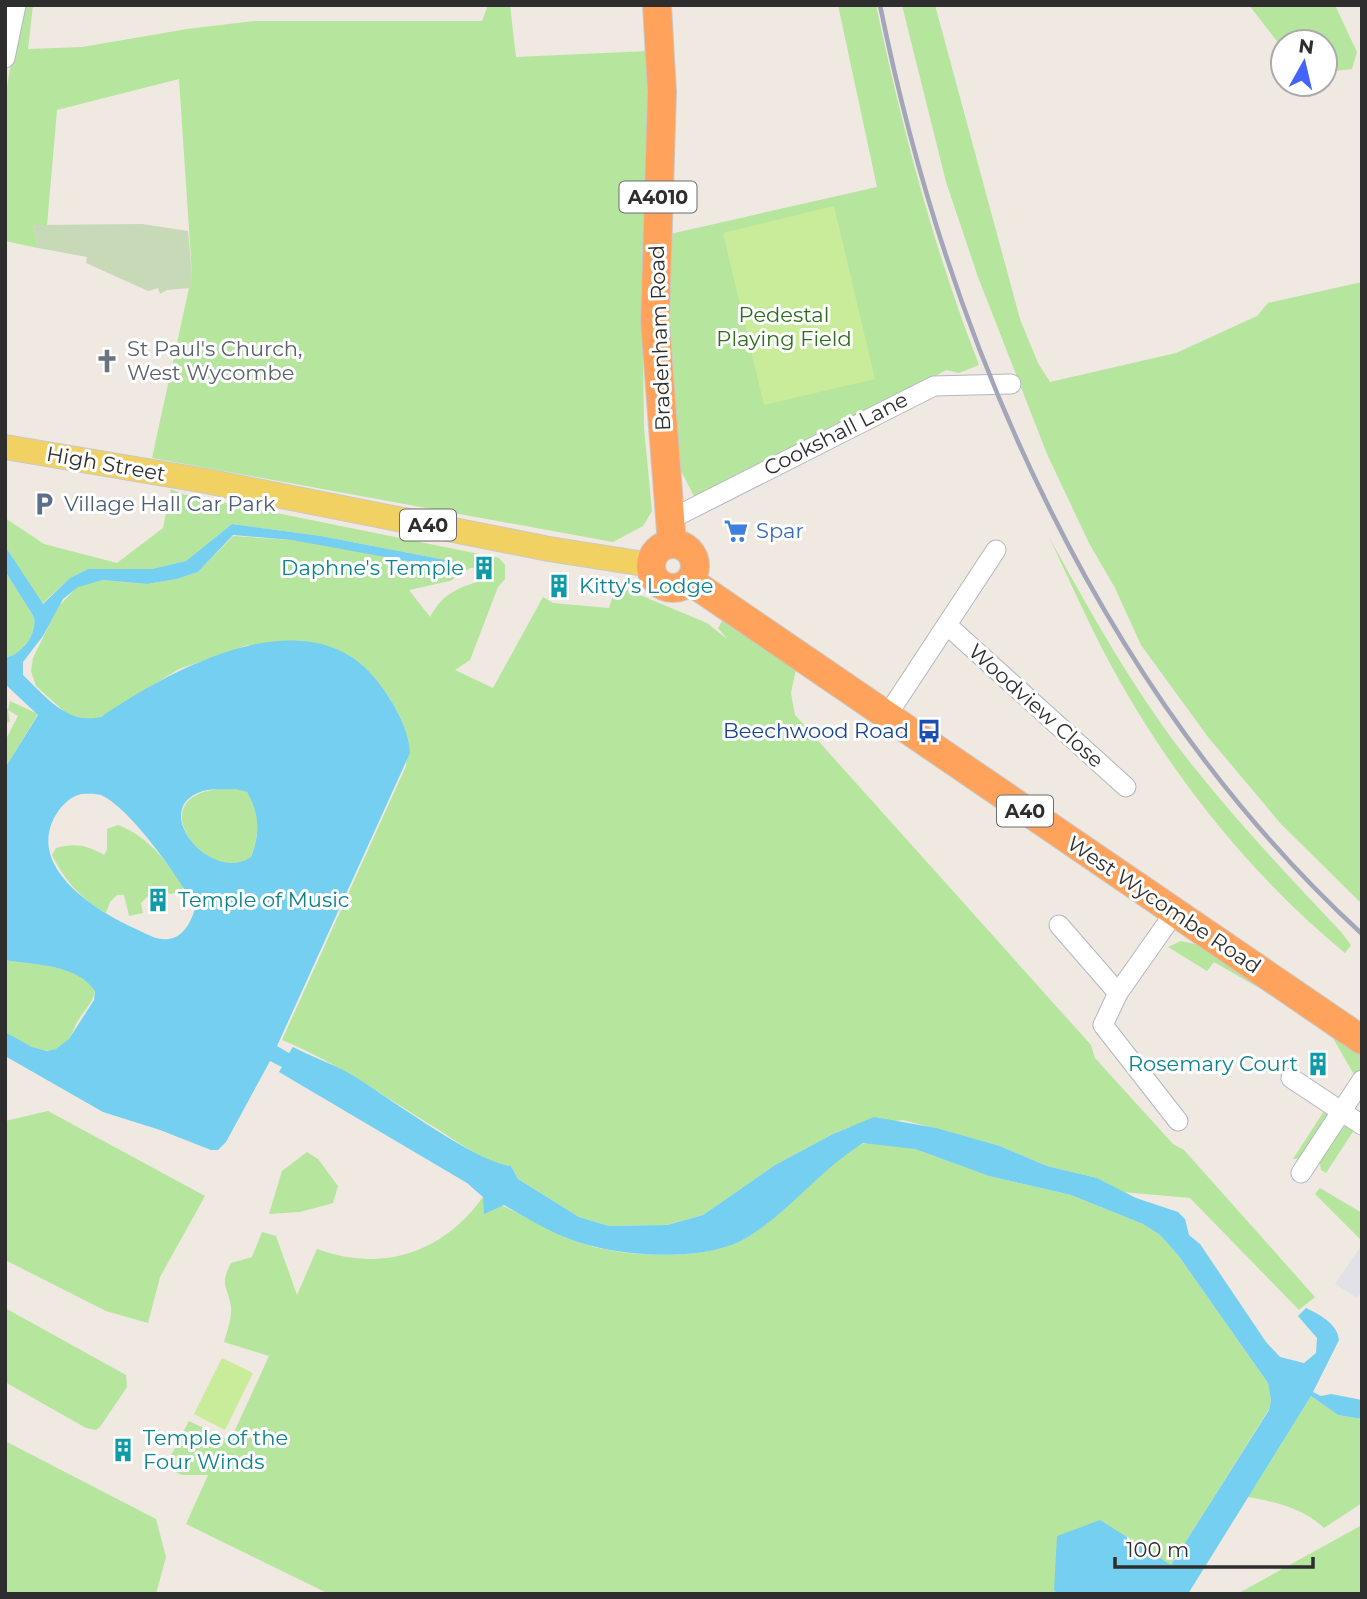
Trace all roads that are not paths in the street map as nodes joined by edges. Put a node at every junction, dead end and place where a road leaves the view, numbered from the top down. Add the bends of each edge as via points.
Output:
1 (16, 5) edge
2 (657, 5) edge
3 (5, 58) edge
4 (1011, 384) dead end
5 (5, 447) edge
6 (671, 532) junction
7 (996, 551) dead end
8 (651, 565) junction
9 (690, 581) junction
10 (947, 625) junction
11 (886, 717) junction
12 (1126, 787) dead end
13 (1175, 912) junction
14 (1059, 925) dead end
15 (1118, 993) junction
16 (1362, 1040) edge
17 (1291, 1078) dead end
18 (1362, 1080) edge
19 (1341, 1111) junction
20 (1178, 1121) dead end
21 (1362, 1125) edge
22 (1301, 1173) dead end

1 - 3 street
2 - 6 highway, Bradenham Road / A4010 via 662,92 655,322
4 - 6 street, Cookshall Lane via 934,386
5 - 8 main road, High Street / A40
6 - 8 highway
6 - 9 highway via 691,553 695,569
7 - 10 street
8 - 9 highway via 653,578 667,588 676,589
9 - 11 highway, West Wycombe Road / A40
10 - 11 street
10 - 12 street, Woodview Close
11 - 13 highway, West Wycombe Road / A40
13 - 15 street
13 - 16 highway, West Wycombe Road / A40
14 - 15 street
15 - 20 street via 1103,1025
17 - 19 street
18 - 19 street
19 - 21 street
19 - 22 street

